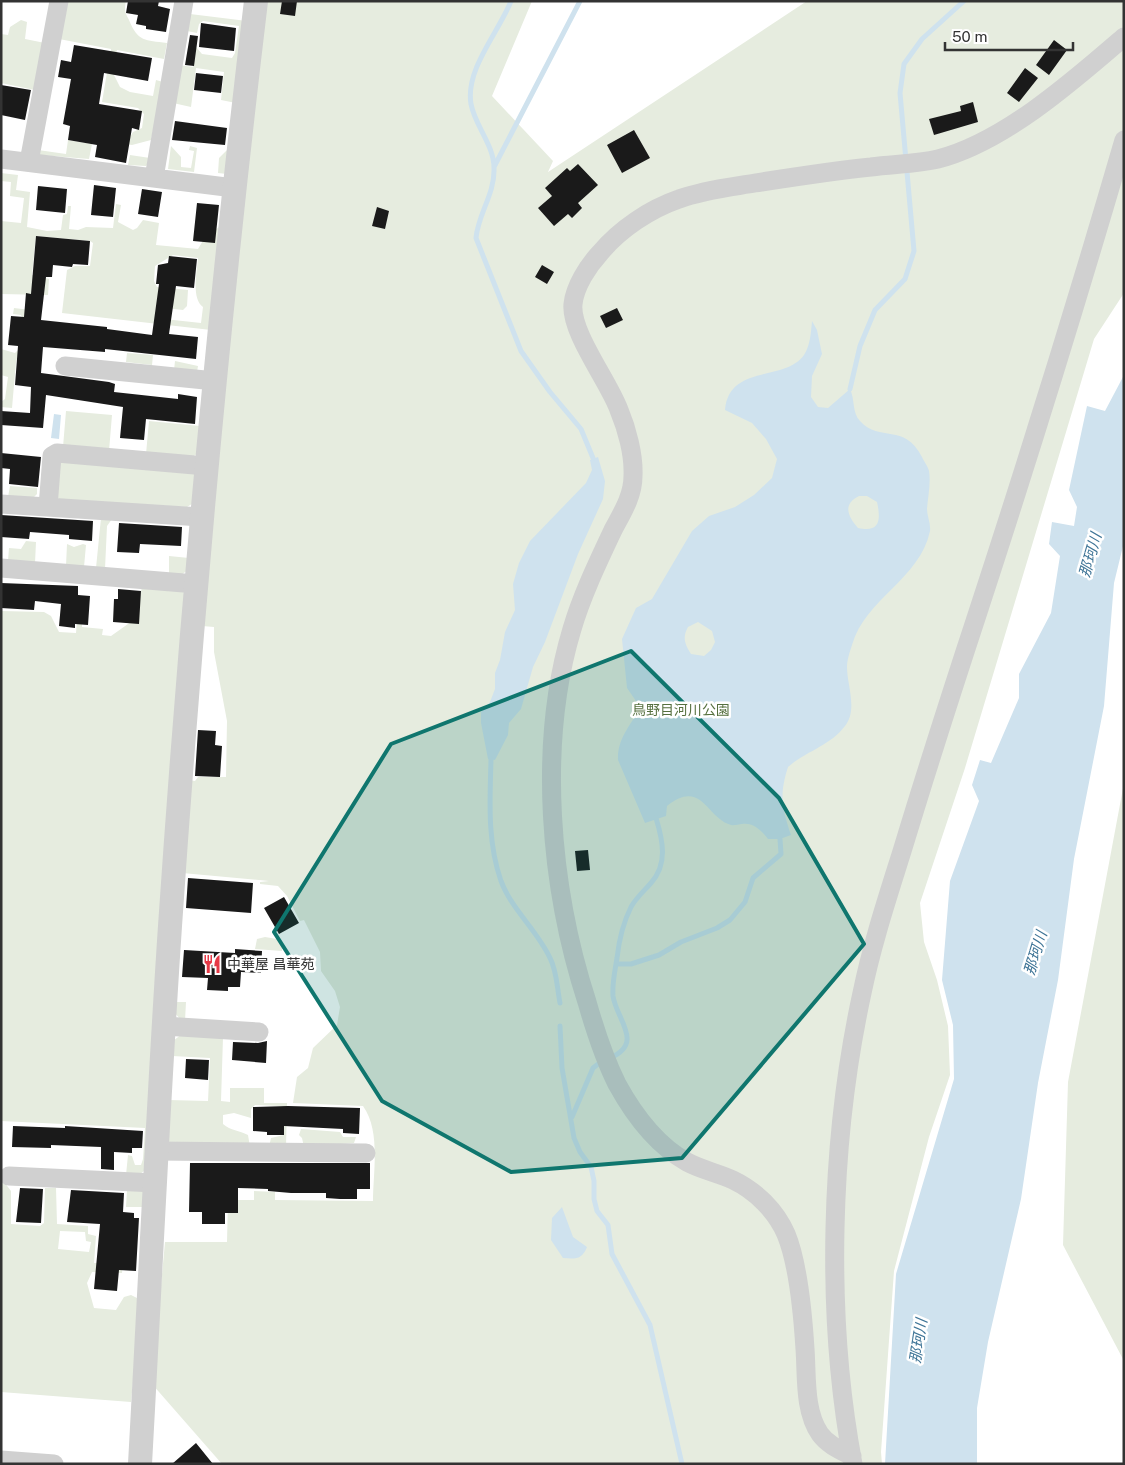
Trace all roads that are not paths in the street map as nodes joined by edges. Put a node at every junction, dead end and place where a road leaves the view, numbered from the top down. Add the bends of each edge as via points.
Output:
1 (59, 1) edge
2 (184, 1) edge
3 (256, 1) edge
4 (1124, 37) edge
5 (1124, 140) edge
6 (1, 159) edge
7 (29, 162) junction
8 (154, 178) junction
9 (234, 188) junction
10 (65, 366) dead end
11 (215, 381) junction
12 (206, 466) junction
13 (1, 504) edge
14 (48, 507) junction
15 (201, 517) junction
16 (1, 568) edge
17 (196, 584) junction
18 (164, 1026) junction
19 (259, 1032) dead end
20 (156, 1151) junction
21 (366, 1153) dead end
22 (9, 1176) dead end
23 (155, 1183) junction
24 (1, 1460) edge
25 (852, 1460) edge
26 (54, 1464) edge
27 (140, 1464) edge

1 - 7 street
2 - 8 street
3 - 9 street
4 - 25 street via 1058,92 997,134 964,150 922,162 826,171 724,188 679,199 642,217 599,254 581,280 572,307 619,409 630,447 633,476 628,502 589,583 572,629 560,685 553,747 552,828 563,910 579,979 612,1073 629,1106 646,1129 669,1151 690,1164 735,1181 774,1213 787,1238 793,1263 813,1421 829,1444
5 - 25 street via 1007,522 926,771 861,994 848,1066 836,1202 836,1317
6 - 7 street
7 - 8 street
8 - 9 street
9 - 11 street
10 - 11 street
11 - 12 street
12 - 14 street via 57,453 52,456
12 - 15 street
13 - 14 street
14 - 15 street
15 - 17 street
16 - 17 street
17 - 18 street
18 - 19 street
18 - 20 street
20 - 21 street
20 - 23 street
22 - 23 street
23 - 27 street
24 - 26 street

